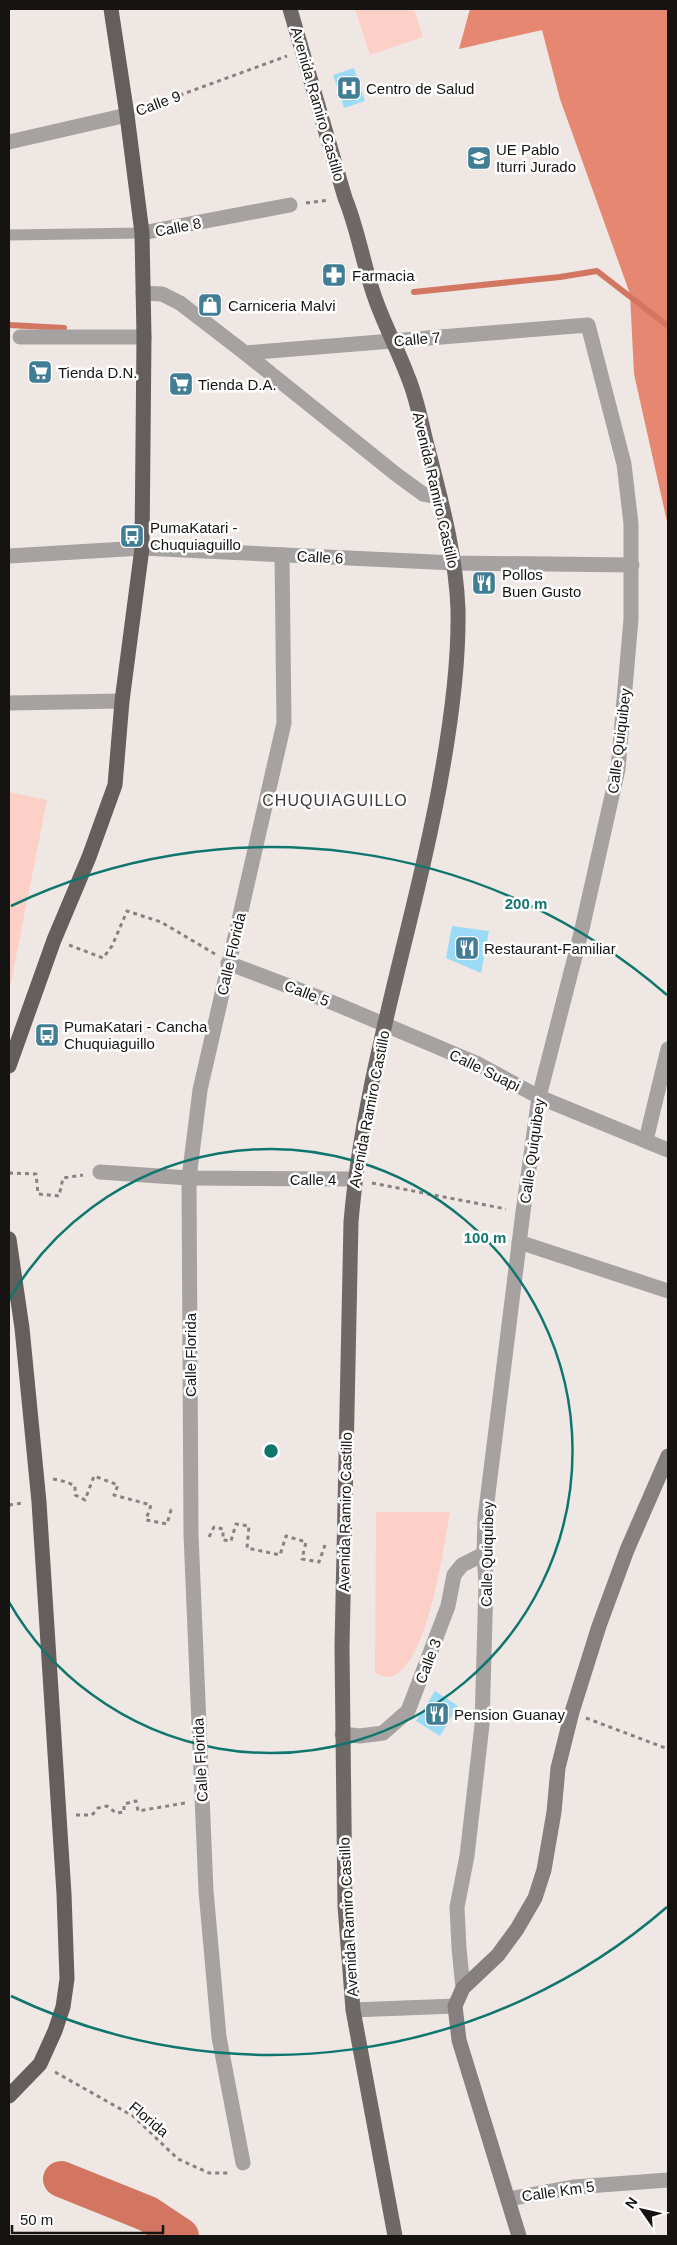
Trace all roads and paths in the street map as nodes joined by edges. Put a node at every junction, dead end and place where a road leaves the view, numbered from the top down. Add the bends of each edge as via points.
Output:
1 (111, 9) edge
2 (290, 9) edge
3 (304, 50) junction
4 (127, 115) junction
5 (9, 142) edge
6 (345, 198) junction
7 (290, 206) joint
8 (142, 234) junction
9 (9, 235) edge
10 (143, 293) junction
11 (588, 325) joint
12 (20, 337) dead end
13 (144, 337) junction
14 (392, 341) junction
15 (245, 353) junction
16 (440, 497) junction
17 (142, 548) junction
18 (282, 555) junction
19 (9, 556) edge
20 (454, 563) junction
21 (632, 565) junction
22 (122, 701) junction
23 (9, 703) edge
24 (54, 940) junction
25 (228, 963) junction
26 (385, 1026) junction
27 (668, 1050) edge
28 (9, 1066) edge
29 (539, 1097) junction
30 (646, 1140) junction
31 (668, 1150) edge
32 (100, 1172) joint
33 (9, 1173) edge
34 (190, 1178) junction
35 (355, 1179) junction
36 (523, 1212) junction
37 (9, 1239) edge
38 (519, 1242) junction
39 (668, 1290) edge
40 (668, 1456) edge
41 (484, 1554) junction
42 (572, 1712) junction
43 (342, 1734) junction
44 (668, 1749) edge
45 (202, 1801) junction
46 (58, 1815) junction
47 (464, 1988) junction
48 (455, 2006) junction
49 (353, 2010) junction
50 (40, 2064) junction
51 (9, 2096) edge
52 (242, 2162) joint
53 (668, 2180) edge
54 (508, 2199) junction
55 (395, 2236) edge
56 (519, 2236) edge

1 - 4 highway
2 - 3 main road, Avenida Ramiro Castillo
3 - 4 path, Calle 9
3 - 6 main road, Avenida Ramiro Castillo
4 - 5 street, Calle 9
4 - 8 highway
6 - 7 path
6 - 14 main road, Avenida Ramiro Castillo via 355,222 372,290
7 - 8 street, Calle 8
8 - 9 lane, Calle 8
8 - 10 highway
10 - 13 highway
10 - 15 street via 162,294 180,303
11 - 14 street, Calle 7
11 - 21 street, Calle Quiquibey via 624,464
12 - 13 street
13 - 17 highway
14 - 15 street, Calle 7
14 - 16 main road, Avenida Ramiro Castillo via 409,378
15 - 16 street via 397,475 423,494
16 - 20 main road, Avenida Ramiro Castillo
17 - 18 street, Calle 6
17 - 19 street, Calle 6
17 - 22 highway
18 - 20 street, Calle 6
18 - 25 street, Calle Florida via 284,723
20 - 21 street, Calle 6
20 - 26 main road, Avenida Ramiro Castillo via 458,609 451,718 433,828
21 - 29 street, Calle Quiquibey via 631,619 618,769
22 - 23 street
22 - 24 highway via 115,785
24 - 25 path via 103,958 128,911 161,922
24 - 28 highway
25 - 26 street, Calle 5
25 - 34 street, Calle Florida via 200,1090
26 - 29 street, Calle Suapi via 478,1064
26 - 35 main road, Avenida Ramiro Castillo
27 - 30 street
29 - 30 street, Calle Suapi
29 - 36 street, Calle Quiquibey
30 - 31 street, Calle Suapi
32 - 33 path via 63,1178 59,1196 38,1194 36,1174
32 - 34 street, Calle 4
34 - 35 street, Calle 4
34 - 45 street, Calle Florida via 191,1534
35 - 36 path, Calle 4
35 - 43 main road, Avenida Ramiro Castillo via 351,1232
36 - 38 street, Calle Quiquibey
37 - 46 highway via 22,1328 39,1502
38 - 39 street
38 - 41 street, Calle Quiquibey via 485,1518
40 - 42 main road via 627,1550
41 - 43 street, Calle 3 via 462,1565 454,1575 448,1606 408,1711 383,1733
41 - 47 street, Calle Quiquibey via 482,1725 467,1856 457,1908
42 - 44 path
42 - 47 main road via 558,1768 544,1870 535,1898 498,1955
43 - 49 main road, Avenida Ramiro Castillo via 345,1906
45 - 46 path via 138,1811 136,1802 124,1804 124,1812 116,1813 107,1806 98,1808 92,1815
45 - 52 street, Calle Florida via 219,2037
46 - 50 highway via 67,1978 63,2007
47 - 48 main road
48 - 49 street
48 - 54 main road via 460,2040
49 - 55 main road, Avenida Ramiro Castillo
50 - 51 highway
50 - 52 path, Florida via 133,2116 178,2160 209,2173 231,2172
53 - 54 street, Calle Km 5 via 574,2187
54 - 56 main road

